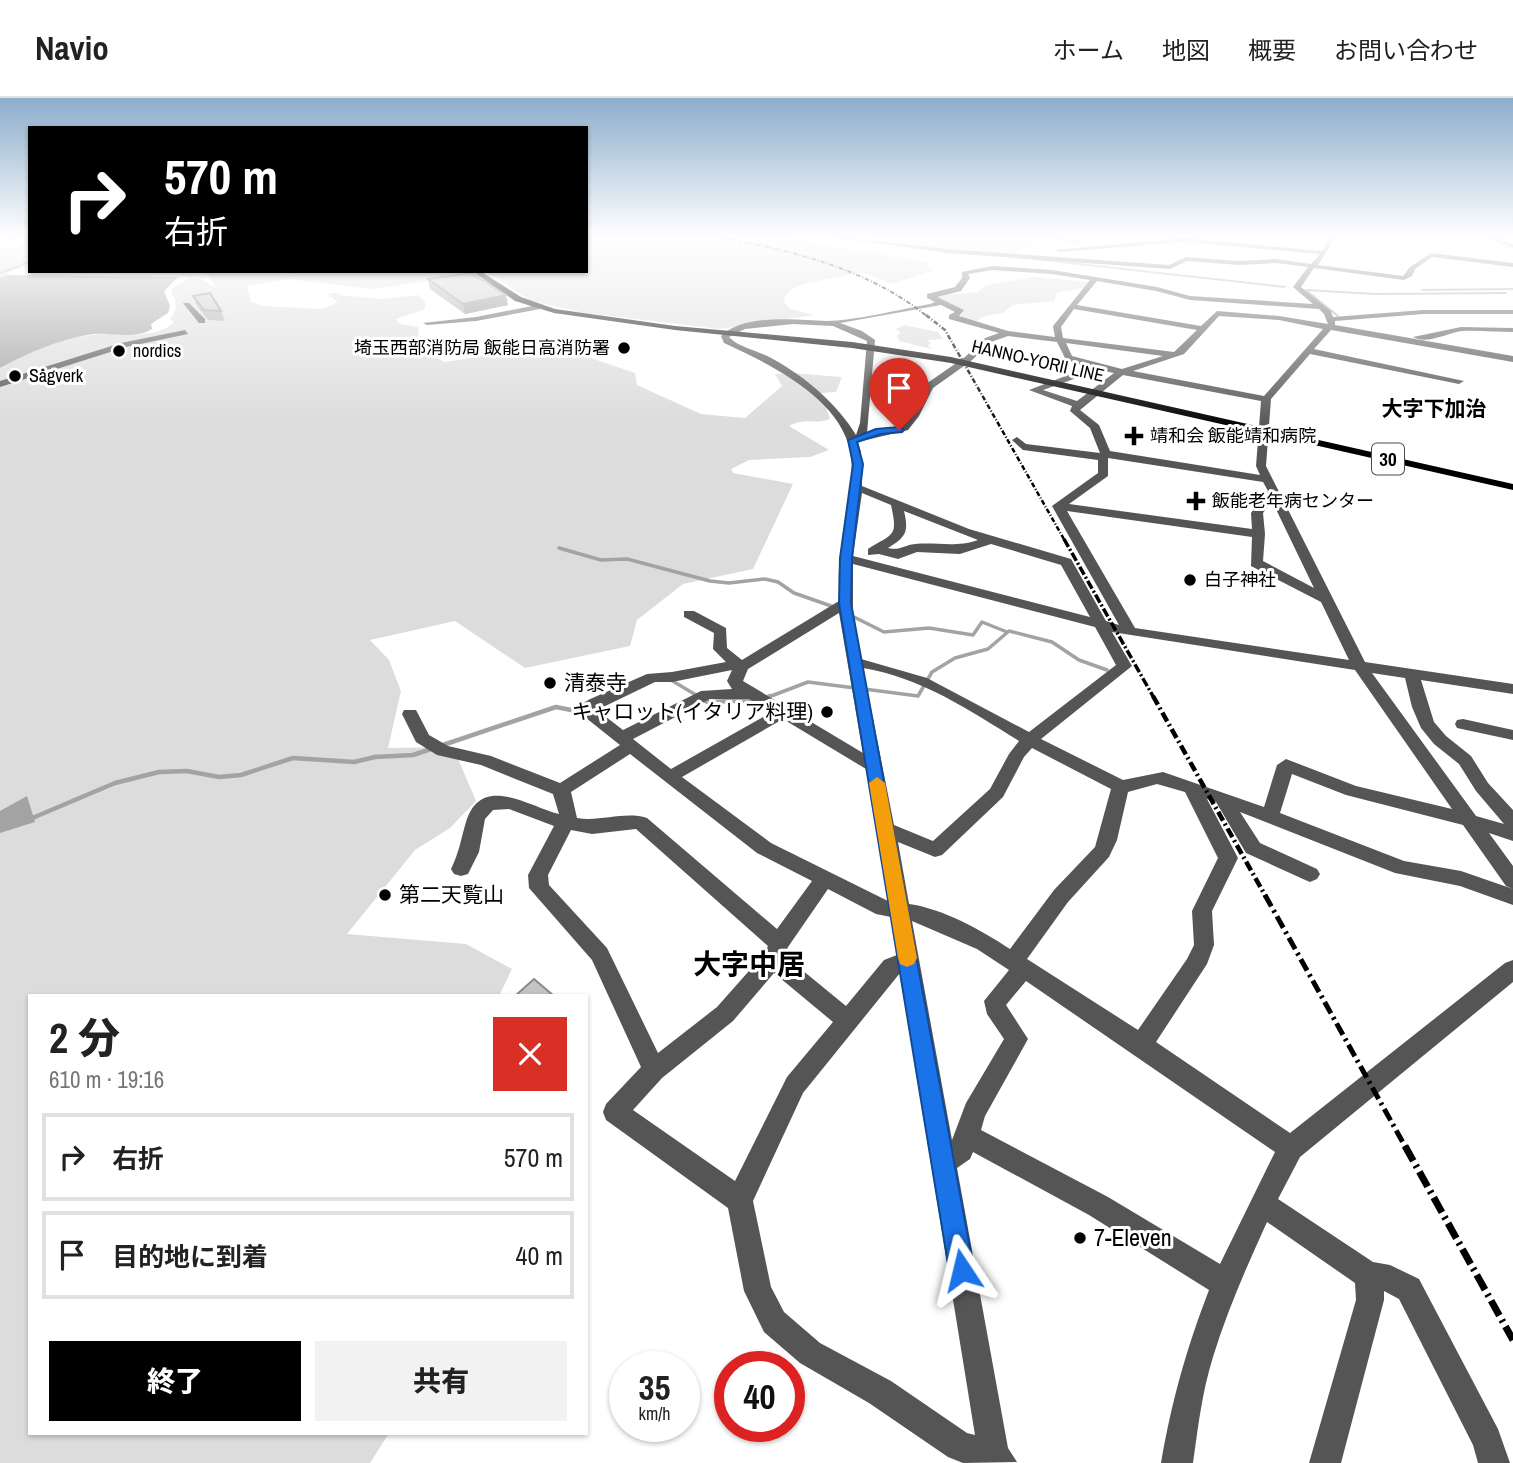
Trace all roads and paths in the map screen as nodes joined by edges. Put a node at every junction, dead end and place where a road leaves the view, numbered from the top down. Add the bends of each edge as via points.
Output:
1 (522, 301) edge
2 (1078, 301) edge
3 (1235, 301) edge
4 (1312, 301) edge
5 (940, 302) joint
6 (1289, 304) junction
7 (186, 305) dead end
8 (1072, 306) junction
9 (537, 307) junction
10 (1319, 307) junction
11 (1511, 313) edge
12 (1279, 318) junction
13 (202, 321) edge
14 (427, 323) dead end
15 (829, 323) junction
16 (1330, 325) junction
17 (1205, 329) junction
18 (1513, 330) edge
19 (185, 332) dead end
20 (1007, 333) junction
21 (728, 334) junction
22 (1372, 335) junction
23 (1059, 338) junction
24 (873, 348) junction
25 (1309, 351) junction
26 (1175, 355) junction
27 (1513, 359) edge
28 (1098, 367) junction
29 (1121, 372) junction
30 (1459, 382) dead end
31 (0, 384) edge
32 (1266, 399) junction
33 (1078, 405) junction
34 (1264, 430) junction
35 (857, 439) junction
36 (1017, 440) dead end
37 (1104, 455) junction
38 (1269, 486) junction
39 (856, 488) junction
40 (1513, 488) edge
41 (895, 502) junction
42 (1058, 506) junction
43 (1259, 534) junction
44 (988, 541) junction
45 (877, 550) junction
46 (852, 559) junction
47 (1325, 599) junction
48 (845, 603) junction
49 (690, 614) dead end
50 (1102, 625) junction
51 (1130, 632) junction
52 (854, 662) junction
53 (1359, 665) junction
54 (740, 666) junction
55 (1412, 673) junction
56 (1513, 689) edge
57 (752, 694) junction
58 (785, 712) junction
59 (410, 714) dead end
60 (1463, 724) dead end
61 (1512, 738) edge
62 (1030, 739) junction
63 (628, 741) junction
64 (874, 766) junction
65 (670, 777) junction
66 (1120, 786) junction
67 (1192, 788) junction
68 (561, 790) junction
69 (1222, 798) junction
70 (1270, 816) junction
71 (1469, 820) junction
72 (1513, 822) edge
73 (565, 823) junction
74 (886, 829) junction
75 (1513, 834) edge
76 (461, 869) dead end
77 (1310, 874) dead end
78 (824, 880) junction
79 (1513, 881) edge
80 (1513, 897) edge
81 (900, 911) junction
82 (776, 951) junction
83 (908, 961) junction
84 (1018, 965) junction
85 (1513, 969) edge
86 (846, 1019) junction
87 (1141, 1045) junction
88 (654, 1070) junction
89 (966, 1136) junction
90 (1291, 1148) junction
91 (943, 1163) junction
92 (740, 1200) junction
93 (1262, 1203) junction
94 (1369, 1276) junction
95 (1225, 1284) junction
96 (997, 1461) edge
97 (1177, 1463) edge
98 (1325, 1463) edge
99 (1494, 1463) edge

1 - 9 main road, HANNO-YORII LINE / 30
2 - 8 street
3 - 6 street
4 - 10 street
5 - 15 street
5 - 20 street via 961,312 953,317
6 - 10 street
6 - 12 street via 1291,308
7 - 13 street
8 - 17 street
8 - 23 street via 1057,326
9 - 14 street
9 - 21 main road, HANNO-YORII LINE / 30
10 - 16 street
11 - 16 street via 1423,312
12 - 16 street
12 - 17 street via 1217,313
15 - 21 street via 741,326
15 - 24 street via 867,337
16 - 22 street
16 - 25 street
17 - 26 street
18 - 22 street via 1461,329 1430,337
19 - 31 street via 124,345
20 - 23 street
20 - 35 street via 988,340 929,386 904,428
21 - 24 main road, HANNO-YORII LINE / 30
21 - 35 street via 725,340 765,357 824,400
22 - 27 street
23 - 26 street
23 - 28 street via 1069,358
24 - 34 main road, HANNO-YORII LINE / 30 via 988,368
24 - 35 street
25 - 30 street
25 - 32 street
26 - 29 street
28 - 29 street
28 - 33 street via 1034,390
29 - 32 street
29 - 33 street
32 - 34 street
33 - 37 street via 1075,411 1095,427
34 - 38 street via 1261,466
34 - 40 main road, HANNO-YORII LINE / 30
35 - 39 street
36 - 37 street via 1023,447
37 - 38 street
37 - 42 street via 1104,474
38 - 43 street via 1256,513
38 - 47 street
39 - 41 street
39 - 46 street
41 - 44 street
41 - 45 street via 902,527 899,536
42 - 43 street
42 - 51 street
43 - 47 street via 1256,563
44 - 45 street via 960,550 915,548 898,555
44 - 50 street via 1066,562
45 - 46 street
46 - 48 street
46 - 50 street
47 - 53 street
48 - 52 street
48 - 54 street
49 - 54 street via 721,631 720,649
50 - 51 street
50 - 62 street via 1124,666
51 - 53 street
52 - 62 street via 883,667 923,684 991,715
52 - 64 street
53 - 55 street
53 - 71 street
54 - 57 street via 735,681
54 - 63 street via 652,677 589,707 587,710
55 - 56 street
55 - 72 street via 1427,724 1465,760
57 - 58 street
57 - 63 street via 707,694
58 - 64 street
58 - 65 street
59 - 68 street via 422,738 443,751 485,760
60 - 61 street
62 - 66 street
62 - 74 street via 1017,754 998,793 935,850
63 - 65 street
63 - 68 street
64 - 74 street
65 - 78 street via 765,848
66 - 67 street via 1154,777
66 - 84 street via 1102,852 1061,896
67 - 69 street
67 - 87 street via 1228,858 1202,911 1204,945 1196,964
68 - 73 street via 568,810
69 - 70 street
69 - 77 street via 1253,848
70 - 71 street via 1286,765 1352,791
70 - 80 street via 1402,868
71 - 75 street
71 - 79 street
73 - 76 street via 501,802 490,803 474,823
73 - 82 street via 593,827 632,822 648,828
73 - 88 street via 538,875 539,888 600,954
74 - 81 street
78 - 81 street via 883,908
78 - 82 street
81 - 83 street
81 - 84 street via 922,914 985,943
82 - 86 street
82 - 88 street via 725,1014
83 - 86 street via 891,966
83 - 91 street
84 - 87 street
84 - 89 street via 995,1001 1017,1039 975,1111
85 - 90 street
86 - 92 street via 796,1085
87 - 90 street
88 - 92 street via 615,1112
89 - 91 street via 961,1150
89 - 95 street via 1028,1165
90 - 93 street
91 - 96 street
92 - 96 street via 758,1291 774,1322 810,1353 880,1392 959,1446
93 - 94 street
93 - 95 street
94 - 98 street via 1370,1300
94 - 99 street via 1380,1275 1409,1289 1487,1440
95 - 97 street via 1198,1358

